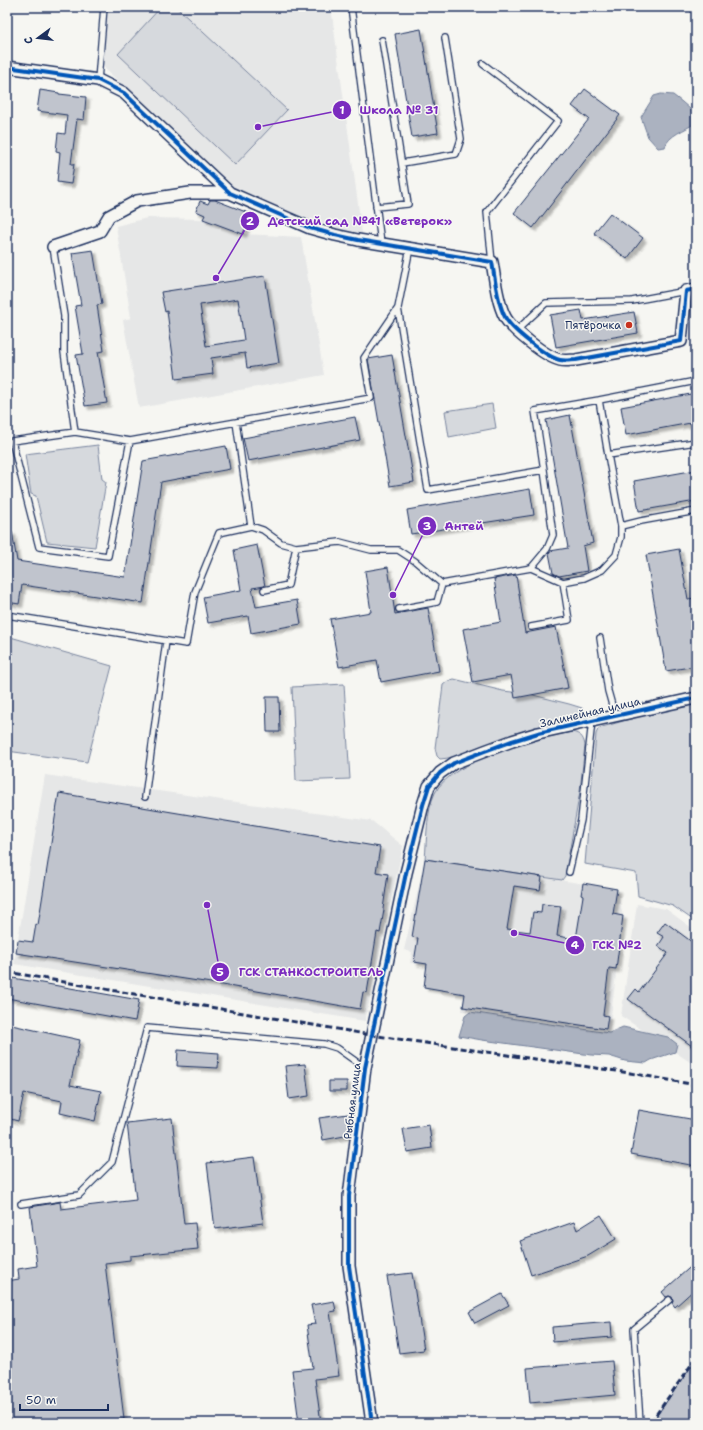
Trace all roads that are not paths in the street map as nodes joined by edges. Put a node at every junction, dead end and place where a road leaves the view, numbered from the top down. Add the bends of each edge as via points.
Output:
1 (104, 7) edge
2 (351, 7) edge
3 (444, 38) dead end
4 (382, 40) dead end
5 (483, 64) dead end
6 (7, 67) edge
7 (98, 80) junction
8 (402, 163) junction
9 (230, 193) junction
10 (376, 207) junction
11 (380, 243) junction
12 (53, 247) joint
13 (410, 248) junction
14 (492, 262) junction
15 (691, 290) edge
16 (398, 308) junction
17 (516, 331) junction
18 (696, 381) edge
19 (599, 400) junction
20 (236, 422) junction
21 (75, 432) junction
22 (10, 441) edge
23 (130, 441) junction
24 (696, 442) edge
25 (608, 455) junction
26 (544, 470) junction
27 (696, 511) edge
28 (251, 526) junction
29 (621, 526) junction
30 (296, 547) junction
31 (531, 568) junction
32 (563, 582) junction
33 (442, 584) junction
34 (264, 590) dead end
35 (399, 609) dead end
36 (7, 615) edge
37 (530, 627) dead end
38 (600, 638) dead end
39 (166, 641) junction
40 (696, 698) edge
41 (615, 716) junction
42 (592, 721) junction
43 (429, 786) joint
44 (145, 797) dead end
45 (569, 872) dead end
46 (365, 1068) junction
47 (21, 1204) dead end
48 (669, 1300) dead end
49 (372, 1423) edge
50 (640, 1423) edge

1 - 7 lane
2 - 10 lane
3 - 8 lane via 461,139 456,154
4 - 8 lane
5 - 14 lane via 558,121 487,212
6 - 7 street
7 - 9 street via 124,93
8 - 10 lane via 408,204
9 - 11 street via 310,228
9 - 12 street via 190,193 137,201 109,216 100,231
10 - 11 lane
11 - 13 street
12 - 21 lane via 64,316 64,352
13 - 14 street
13 - 16 lane
14 - 17 street via 505,317
15 - 17 lane via 632,301 546,303
15 - 17 street via 681,341 576,360 560,360 540,350
16 - 20 lane via 364,358 371,398
16 - 26 lane via 428,490
18 - 19 lane
19 - 25 lane
19 - 26 lane via 535,411
20 - 23 lane
20 - 28 lane
21 - 22 lane
21 - 23 lane
22 - 23 lane via 39,547 108,556
24 - 25 lane
25 - 29 lane
26 - 31 lane via 553,534 546,549
27 - 29 lane
28 - 30 lane via 263,530 281,543
28 - 39 lane via 219,533 195,592 186,644
29 - 32 lane via 616,555 602,570 584,578
30 - 33 lane via 340,542 371,550 398,550 416,561
30 - 34 lane via 288,585
31 - 32 lane
31 - 33 lane
32 - 37 lane via 569,620
33 - 35 lane via 436,602
36 - 39 lane
38 - 41 lane via 608,691
39 - 44 lane
40 - 41 street, Залинейная улица
41 - 42 street, Залинейная улица
42 - 43 street, Залинейная улица via 538,733 463,759 446,768
42 - 45 lane via 581,820
43 - 46 street, Рыбная улица via 406,873
46 - 47 lane via 337,1048 324,1044 147,1028 112,1162 79,1195
46 - 49 street, Рыбная улица via 349,1196 348,1237 353,1298
48 - 50 lane via 634,1329

